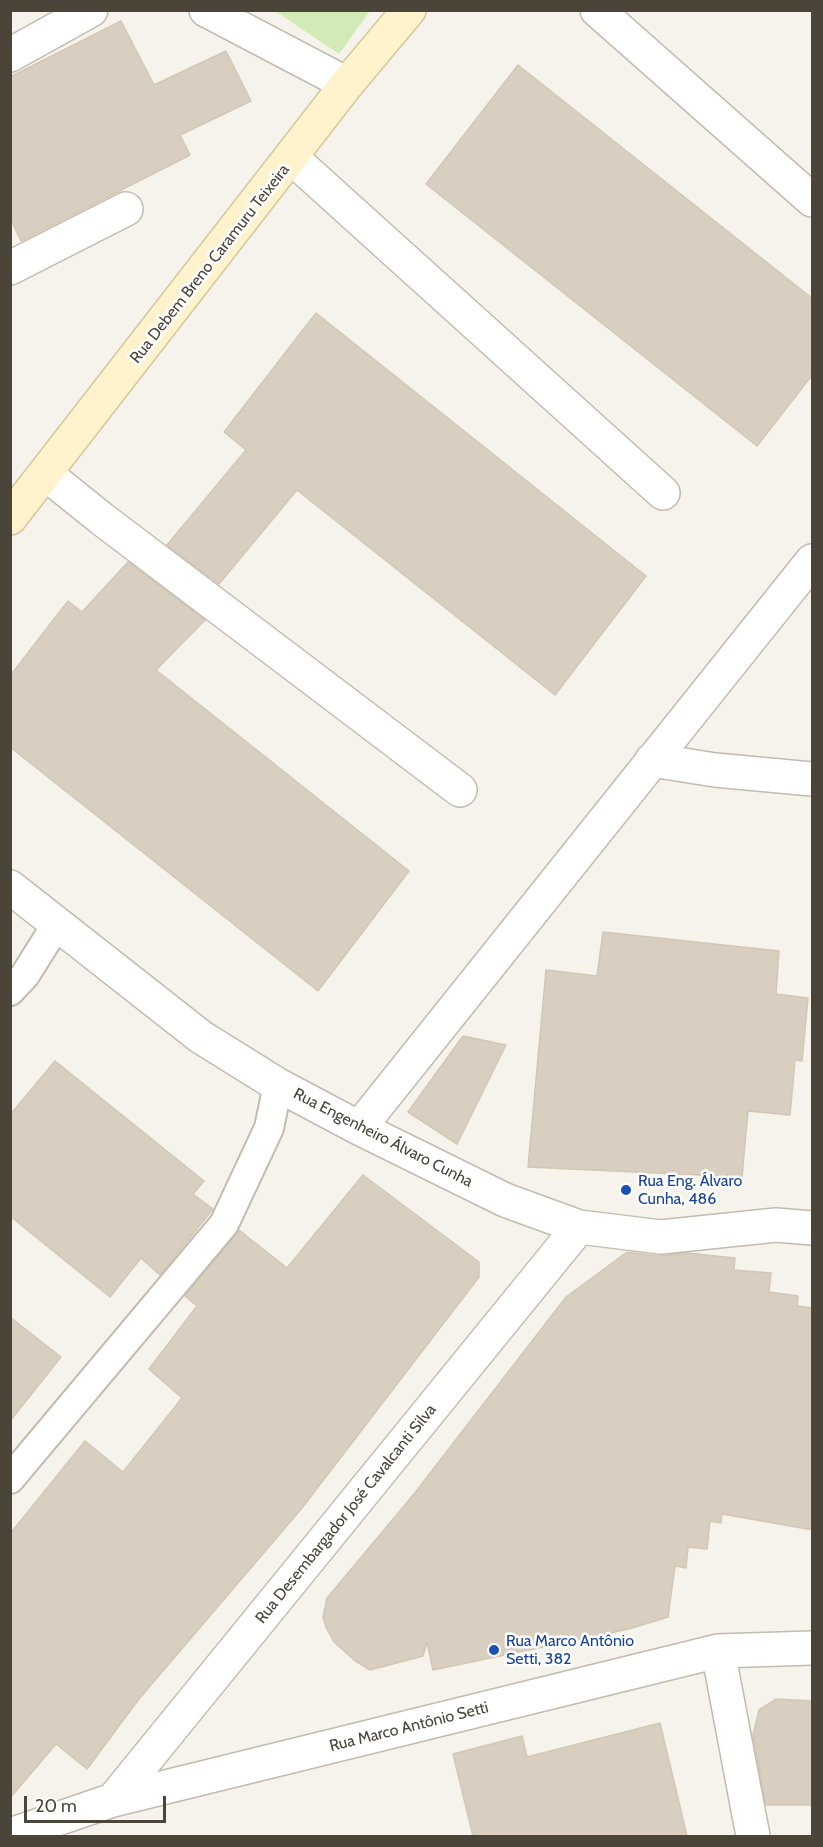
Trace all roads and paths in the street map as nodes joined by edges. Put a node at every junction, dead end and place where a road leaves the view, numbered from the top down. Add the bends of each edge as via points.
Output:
1 (91, 10) edge
2 (206, 10) edge
3 (409, 10) edge
4 (597, 10) edge
5 (10, 55) edge
6 (347, 84) junction
7 (292, 158) junction
8 (813, 200) edge
9 (126, 209) dead end
10 (10, 268) edge
11 (46, 474) junction
12 (663, 493) dead end
13 (10, 518) edge
14 (813, 561) edge
15 (652, 760) junction
16 (813, 779) edge
17 (460, 790) dead end
18 (10, 887) edge
19 (57, 924) junction
20 (10, 992) edge
21 (278, 1085) junction
22 (359, 1128) junction
23 (813, 1204) edge
24 (776, 1225) junction
25 (579, 1227) junction
26 (813, 1228) edge
27 (10, 1479) edge
28 (813, 1648) edge
29 (718, 1651) junction
30 (113, 1800) junction
31 (10, 1835) edge
32 (753, 1836) edge

1 - 5 street
2 - 6 street
3 - 6 street, Rua Debem Breno Caramuru Teixeira
4 - 8 street
6 - 7 street, Rua Debem Breno Caramuru Teixeira
7 - 11 street, Rua Debem Breno Caramuru Teixeira
7 - 12 street
9 - 10 street
11 - 13 street, Rua Debem Breno Caramuru Teixeira
11 - 17 street
14 - 15 street
15 - 16 street
15 - 22 street
18 - 19 street, Rua Engenheiro Álvaro Cunha
19 - 20 lane
19 - 21 street, Rua Engenheiro Álvaro Cunha via 201,1038
21 - 22 street, Rua Engenheiro Álvaro Cunha
21 - 27 lane via 269,1128 224,1224
22 - 25 street, Rua Engenheiro Álvaro Cunha via 505,1200
23 - 24 street
24 - 25 street, Rua Engenheiro Álvaro Cunha via 661,1237
24 - 26 street, Rua Engenheiro Álvaro Cunha
25 - 30 street, Rua Desembargador José Cavalcanti Silva
28 - 29 street, Rua Marco Antônio Setti
29 - 30 street, Rua Marco Antônio Setti
29 - 32 street
30 - 31 street, Rua Marco Antônio Setti

